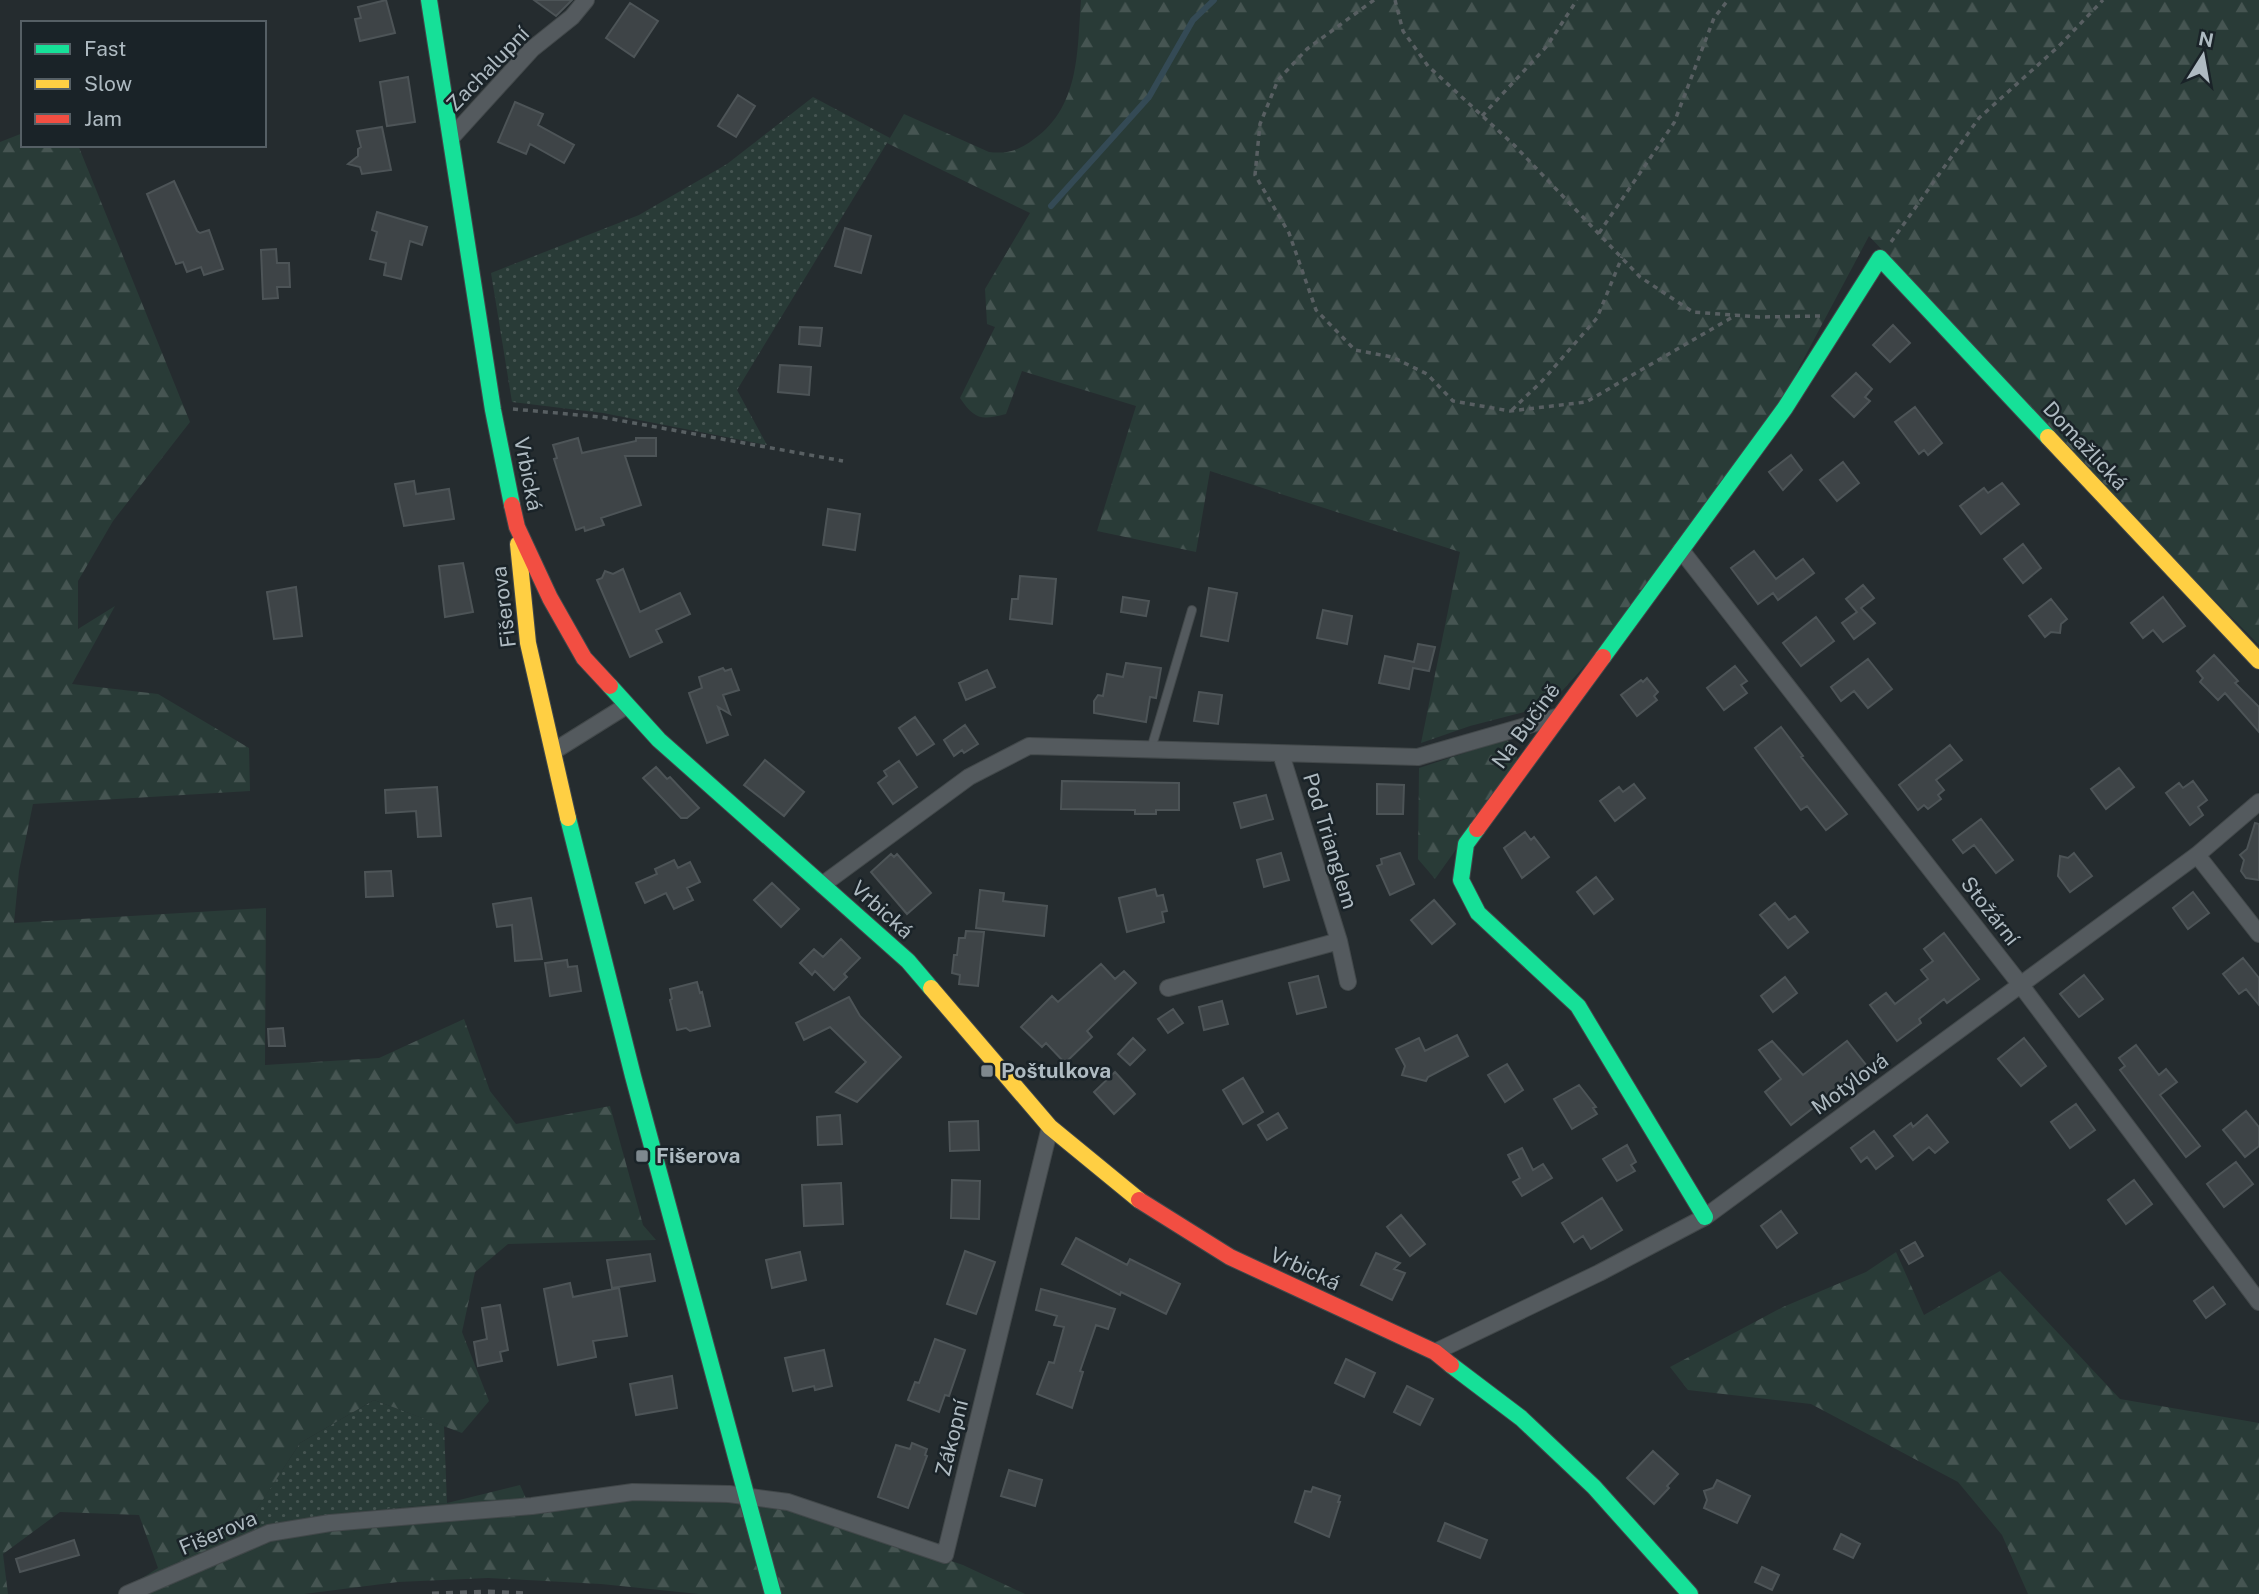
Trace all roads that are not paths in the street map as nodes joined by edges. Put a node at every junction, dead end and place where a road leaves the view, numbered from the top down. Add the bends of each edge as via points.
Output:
1 (429, 0) edge
2 (586, 0) edge
3 (451, 138) junction
4 (1880, 258) joint
5 (517, 527) junction
6 (1681, 550) junction
7 (1192, 610) dead end
8 (2259, 662) edge
9 (626, 706) junction
10 (1559, 716) junction
11 (1152, 749) junction
12 (554, 751) junction
13 (1281, 754) junction
14 (2259, 802) edge
15 (2197, 855) junction
16 (822, 885) junction
17 (2259, 934) edge
18 (1339, 941) junction
19 (1348, 982) dead end
20 (2021, 984) junction
21 (1168, 988) dead end
22 (1050, 1127) junction
23 (1705, 1217) junction
24 (2259, 1302) edge
25 (1436, 1352) junction
26 (748, 1501) junction
27 (127, 1594) edge
28 (773, 1594) edge
29 (1689, 1594) edge

1 - 3 street, Vrbická
2 - 3 street, Zachalupní via 532,49
3 - 5 street, Vrbická
4 - 6 street, Na Bučině via 1785,408
4 - 8 street, Domažlická
5 - 9 street, Vrbická via 584,659
5 - 12 street, Fišerova via 528,643
6 - 10 street, Na Bučině
6 - 20 street, Stožární
7 - 11 lane
9 - 12 street
9 - 16 street, Vrbická
10 - 13 street via 1419,757
10 - 23 street, Na Bučině via 1466,844 1461,880 1478,913 1578,1006
11 - 13 street
11 - 16 street via 1029,746 969,777
12 - 26 street, Fišerova via 633,1076
13 - 18 street, Pod Trianglem
14 - 15 street, Motýlová
15 - 17 street
15 - 20 street, Motýlová
16 - 22 street, Vrbická via 908,961
18 - 19 street, Pod Trianglem
18 - 21 street, Pod Trianglem
20 - 23 street, Motýlová
20 - 24 street, Stožární
22 - 25 street, Vrbická via 1141,1201 1230,1258
22 - 26 street, Zákopní via 945,1555 788,1502
23 - 25 street, Motýlová
25 - 29 street, Vrbická via 1558,1452
26 - 27 street, Fišerova via 633,1492 306,1527 269,1533
26 - 28 street, Fišerova

